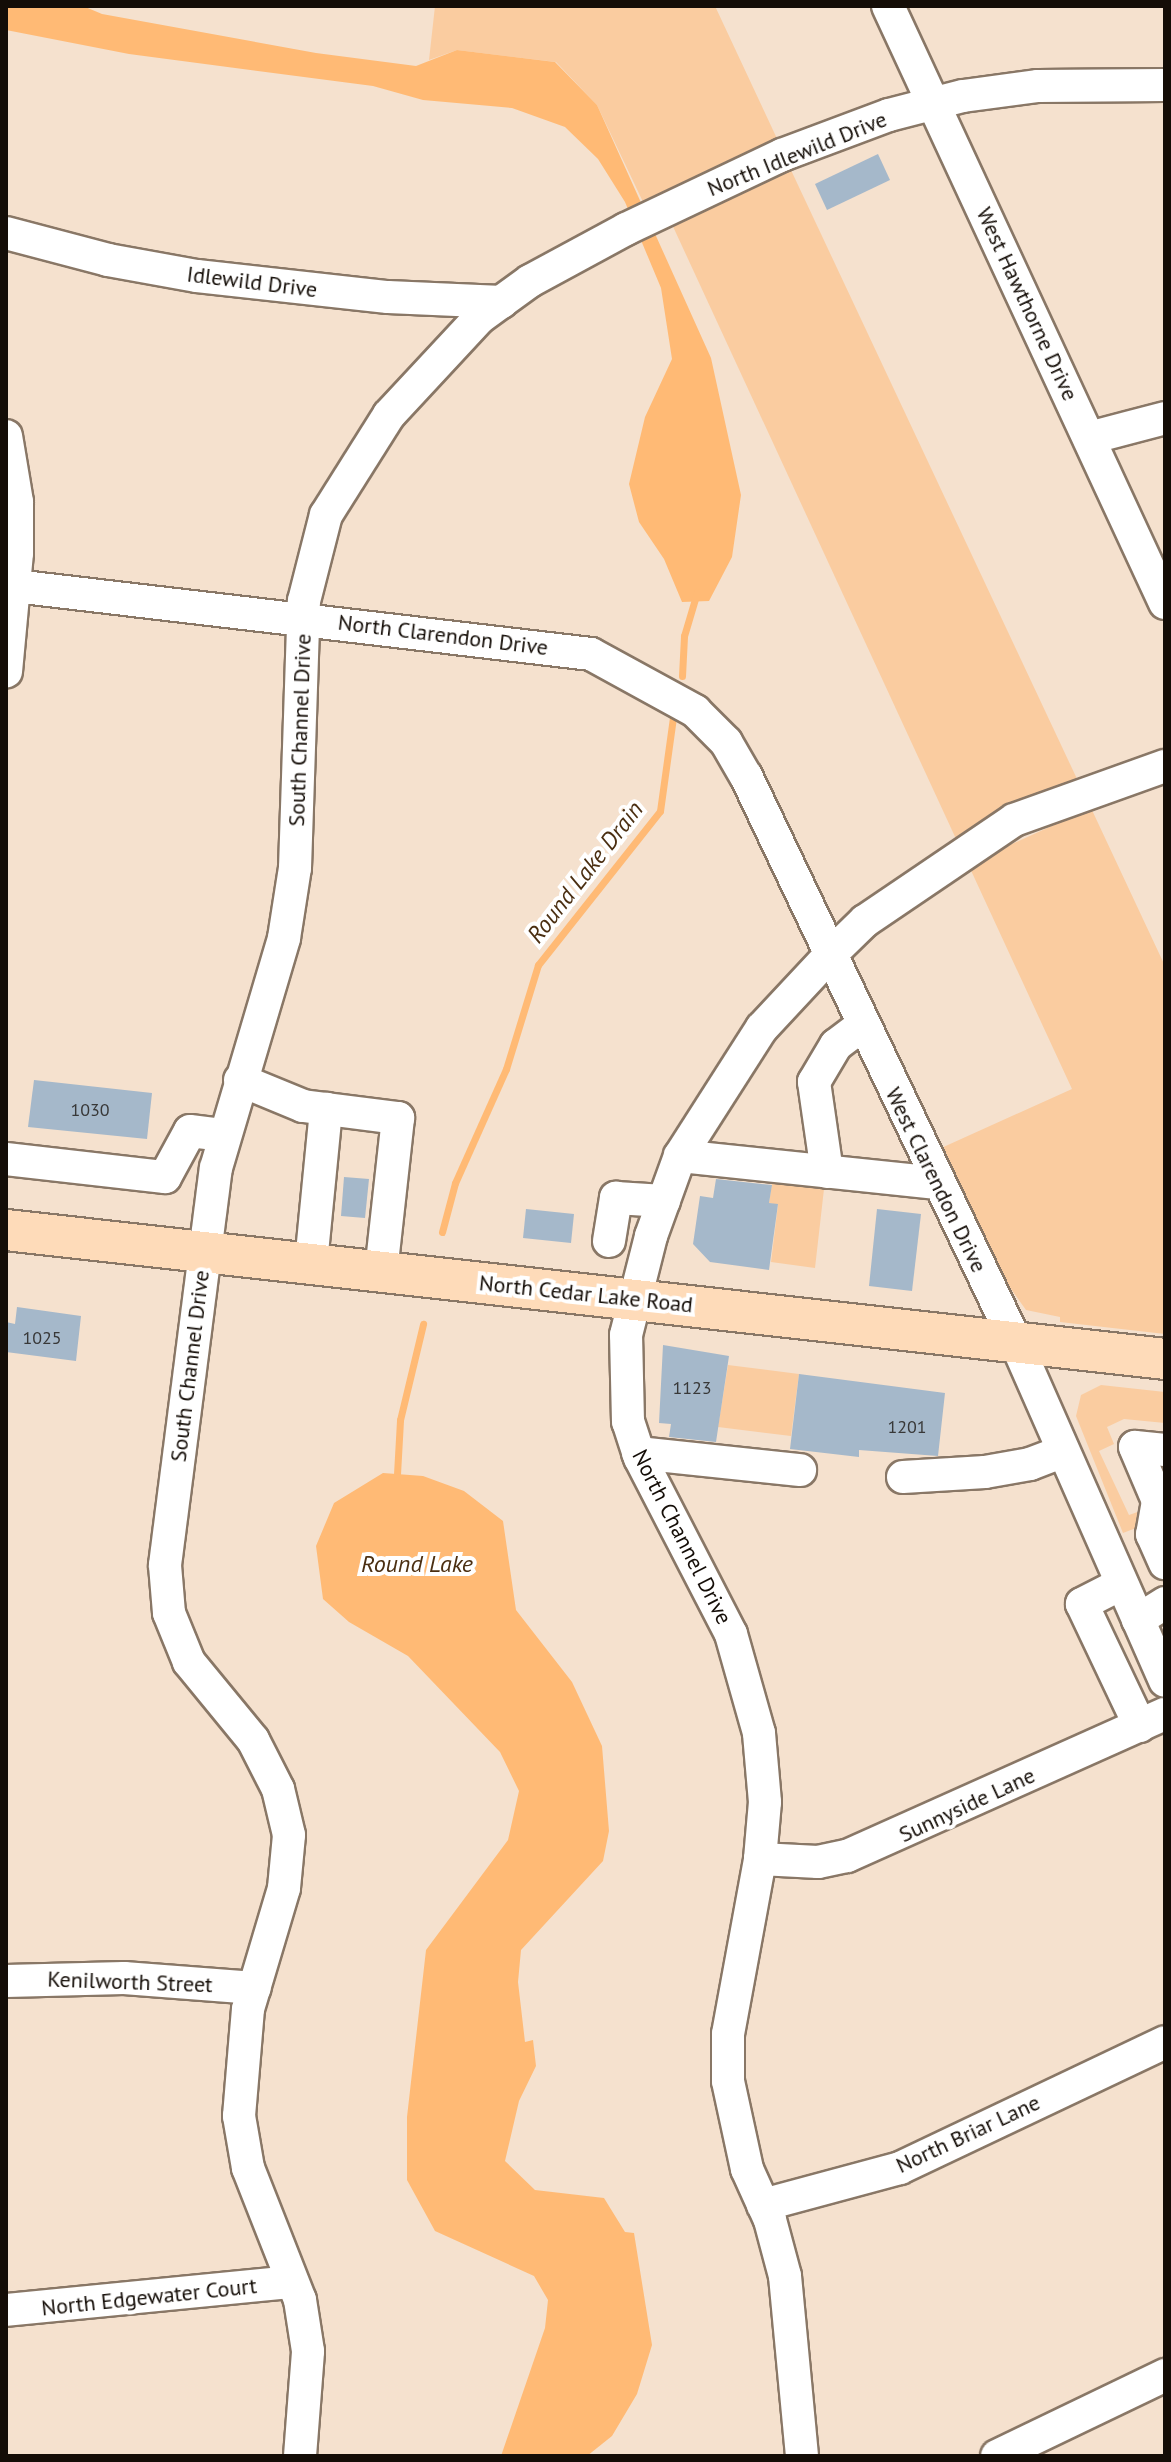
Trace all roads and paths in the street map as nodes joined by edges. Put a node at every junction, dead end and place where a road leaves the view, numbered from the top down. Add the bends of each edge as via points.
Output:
1 (888, 6) edge
2 (1165, 85) edge
3 (934, 104) junction
4 (6, 233) edge
5 (502, 302) junction
6 (1165, 418) edge
7 (6, 436) edge
8 (1089, 438) junction
9 (10, 586) edge
10 (1165, 603) edge
11 (303, 618) junction
12 (6, 671) edge
13 (677, 700) joint
14 (1165, 766) edge
15 (830, 955) junction
16 (863, 1025) junction
17 (240, 1080) junction
18 (326, 1109) junction
19 (224, 1135) junction
20 (680, 1156) junction
21 (6, 1159) edge
22 (827, 1172) junction
23 (936, 1183) junction
24 (664, 1201) junction
25 (6, 1230) edge
26 (609, 1241) dead end
27 (205, 1252) junction
28 (311, 1263) junction
29 (381, 1271) junction
30 (634, 1299) junction
31 (1017, 1345) junction
32 (1165, 1359) edge
33 (1165, 1450) edge
34 (1062, 1452) junction
35 (638, 1453) junction
36 (800, 1470) dead end
37 (903, 1477) dead end
38 (1159, 1548) edge
39 (1108, 1555) junction
40 (1121, 1584) junction
41 (1165, 1603) edge
42 (1138, 1620) junction
43 (1165, 1681) edge
44 (1152, 1720) edge
45 (760, 1859) junction
46 (6, 1981) edge
47 (255, 1988) junction
48 (1165, 2042) edge
49 (763, 2205) junction
50 (292, 2282) junction
51 (6, 2310) edge
52 (1165, 2375) edge
53 (300, 2456) edge
54 (802, 2456) edge
55 (997, 2456) edge

1 - 3 street, West Hawthorne Drive
2 - 3 street, North Idlewild Drive via 1038,86
3 - 5 street, North Idlewild Drive via 782,155 626,229
3 - 8 street, West Hawthorne Drive
4 - 5 street, Idlewild Drive via 197,276 388,297
5 - 11 street, South Channel Drive via 479,318 389,415 355,464 317,542
6 - 8 street
7 - 9 street via 17,502
8 - 10 street, West Hawthorne Drive
9 - 11 street, North Clarendon Drive
9 - 12 street
11 - 13 street, North Clarendon Drive via 591,654
11 - 17 street, South Channel Drive via 295,868 284,938
13 - 15 street, West Clarendon Drive via 726,742
14 - 15 street, North Channel Drive via 1014,820 865,921
15 - 16 street, West Clarendon Drive
15 - 20 street, North Channel Drive via 762,1028
16 - 22 street via 836,1045 814,1082
16 - 23 street, West Clarendon Drive
17 - 18 street via 303,1106
17 - 19 street, South Channel Drive
18 - 28 street
18 - 29 street via 398,1118
19 - 21 street via 190,1131 165,1177
19 - 27 street, South Channel Drive
20 - 22 street
20 - 24 street, North Channel Drive
22 - 23 street
23 - 31 street, West Clarendon Drive
24 - 26 street via 616,1198
24 - 30 street, North Channel Drive
25 - 27 main road, North Cedar Lake Road
27 - 28 main road, North Cedar Lake Road
27 - 47 street, South Channel Drive via 165,1565 169,1613 189,1662 253,1740 278,1789 289,1835 284,1888
28 - 29 main road, North Cedar Lake Road
29 - 30 main road, North Cedar Lake Road
30 - 31 main road, North Cedar Lake Road
30 - 35 street, North Channel Drive via 624,1377 628,1422
31 - 32 main road, North Cedar Lake Road
31 - 34 street, West Clarendon Drive
33 - 38 street via 1135,1447 1158,1501
34 - 37 street via 985,1472
34 - 39 street, West Clarendon Drive
35 - 36 street
35 - 45 street, North Channel Drive via 731,1634 746,1681 759,1733 764,1788
38 - 39 street
39 - 40 street, West Clarendon Drive
40 - 42 street, West Clarendon Drive
40 - 44 street via 1082,1604
41 - 42 street
42 - 43 street, West Clarendon Drive
44 - 45 street, Sunnyside Lane via 847,1856 818,1862
45 - 49 street, North Channel Drive via 728,2034 728,2081 747,2169
46 - 47 street, Kenilworth Street via 124,1978
47 - 50 street, South Channel Drive via 239,2062 239,2116 248,2168
48 - 49 street, North Briar Lane via 900,2168
49 - 54 street, North Channel Drive via 785,2276
50 - 51 street, North Edgewater Court
50 - 53 street, South Channel Drive via 308,2351
52 - 55 street

